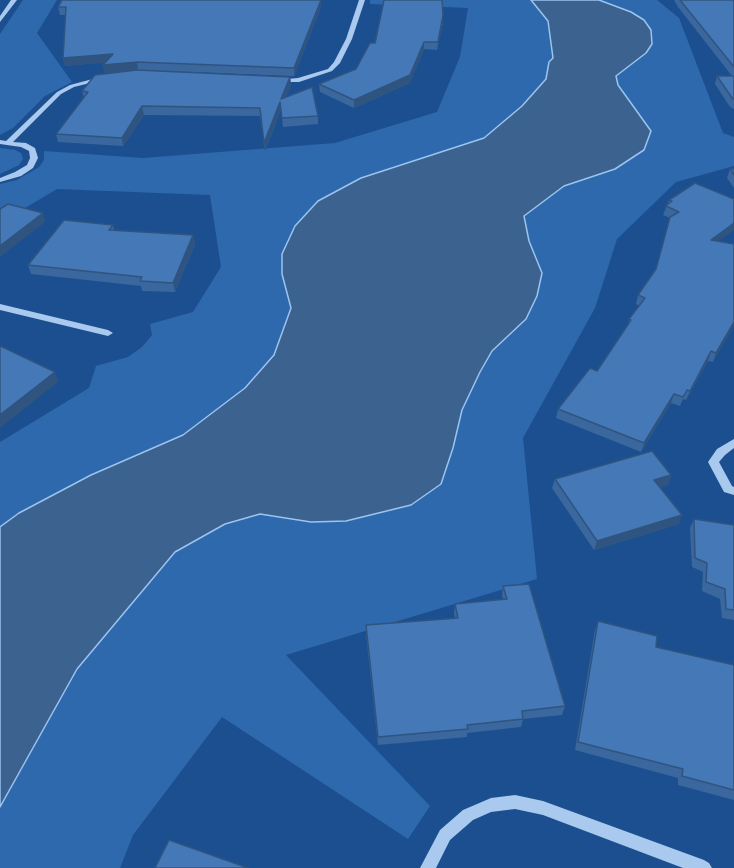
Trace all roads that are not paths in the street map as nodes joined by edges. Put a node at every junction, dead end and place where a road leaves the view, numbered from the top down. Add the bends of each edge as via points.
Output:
1 (14, 0) edge
2 (362, 0) edge
3 (0, 20) edge
4 (116, 75) edge
5 (265, 81) edge
6 (0, 142) edge
7 (9, 142) junction
8 (0, 180) edge
9 (0, 307) edge
10 (108, 333) dead end
11 (734, 443) edge
12 (731, 490) edge
13 (428, 868) edge
14 (704, 868) edge

1 - 3 street
2 - 5 street via 349,39 330,70 299,80
4 - 7 street via 59,93
6 - 7 street
7 - 8 street via 32,150 34,158 18,174
9 - 10 street
11 - 12 street via 712,462
13 - 14 street via 445,836 468,814 515,802 543,808

